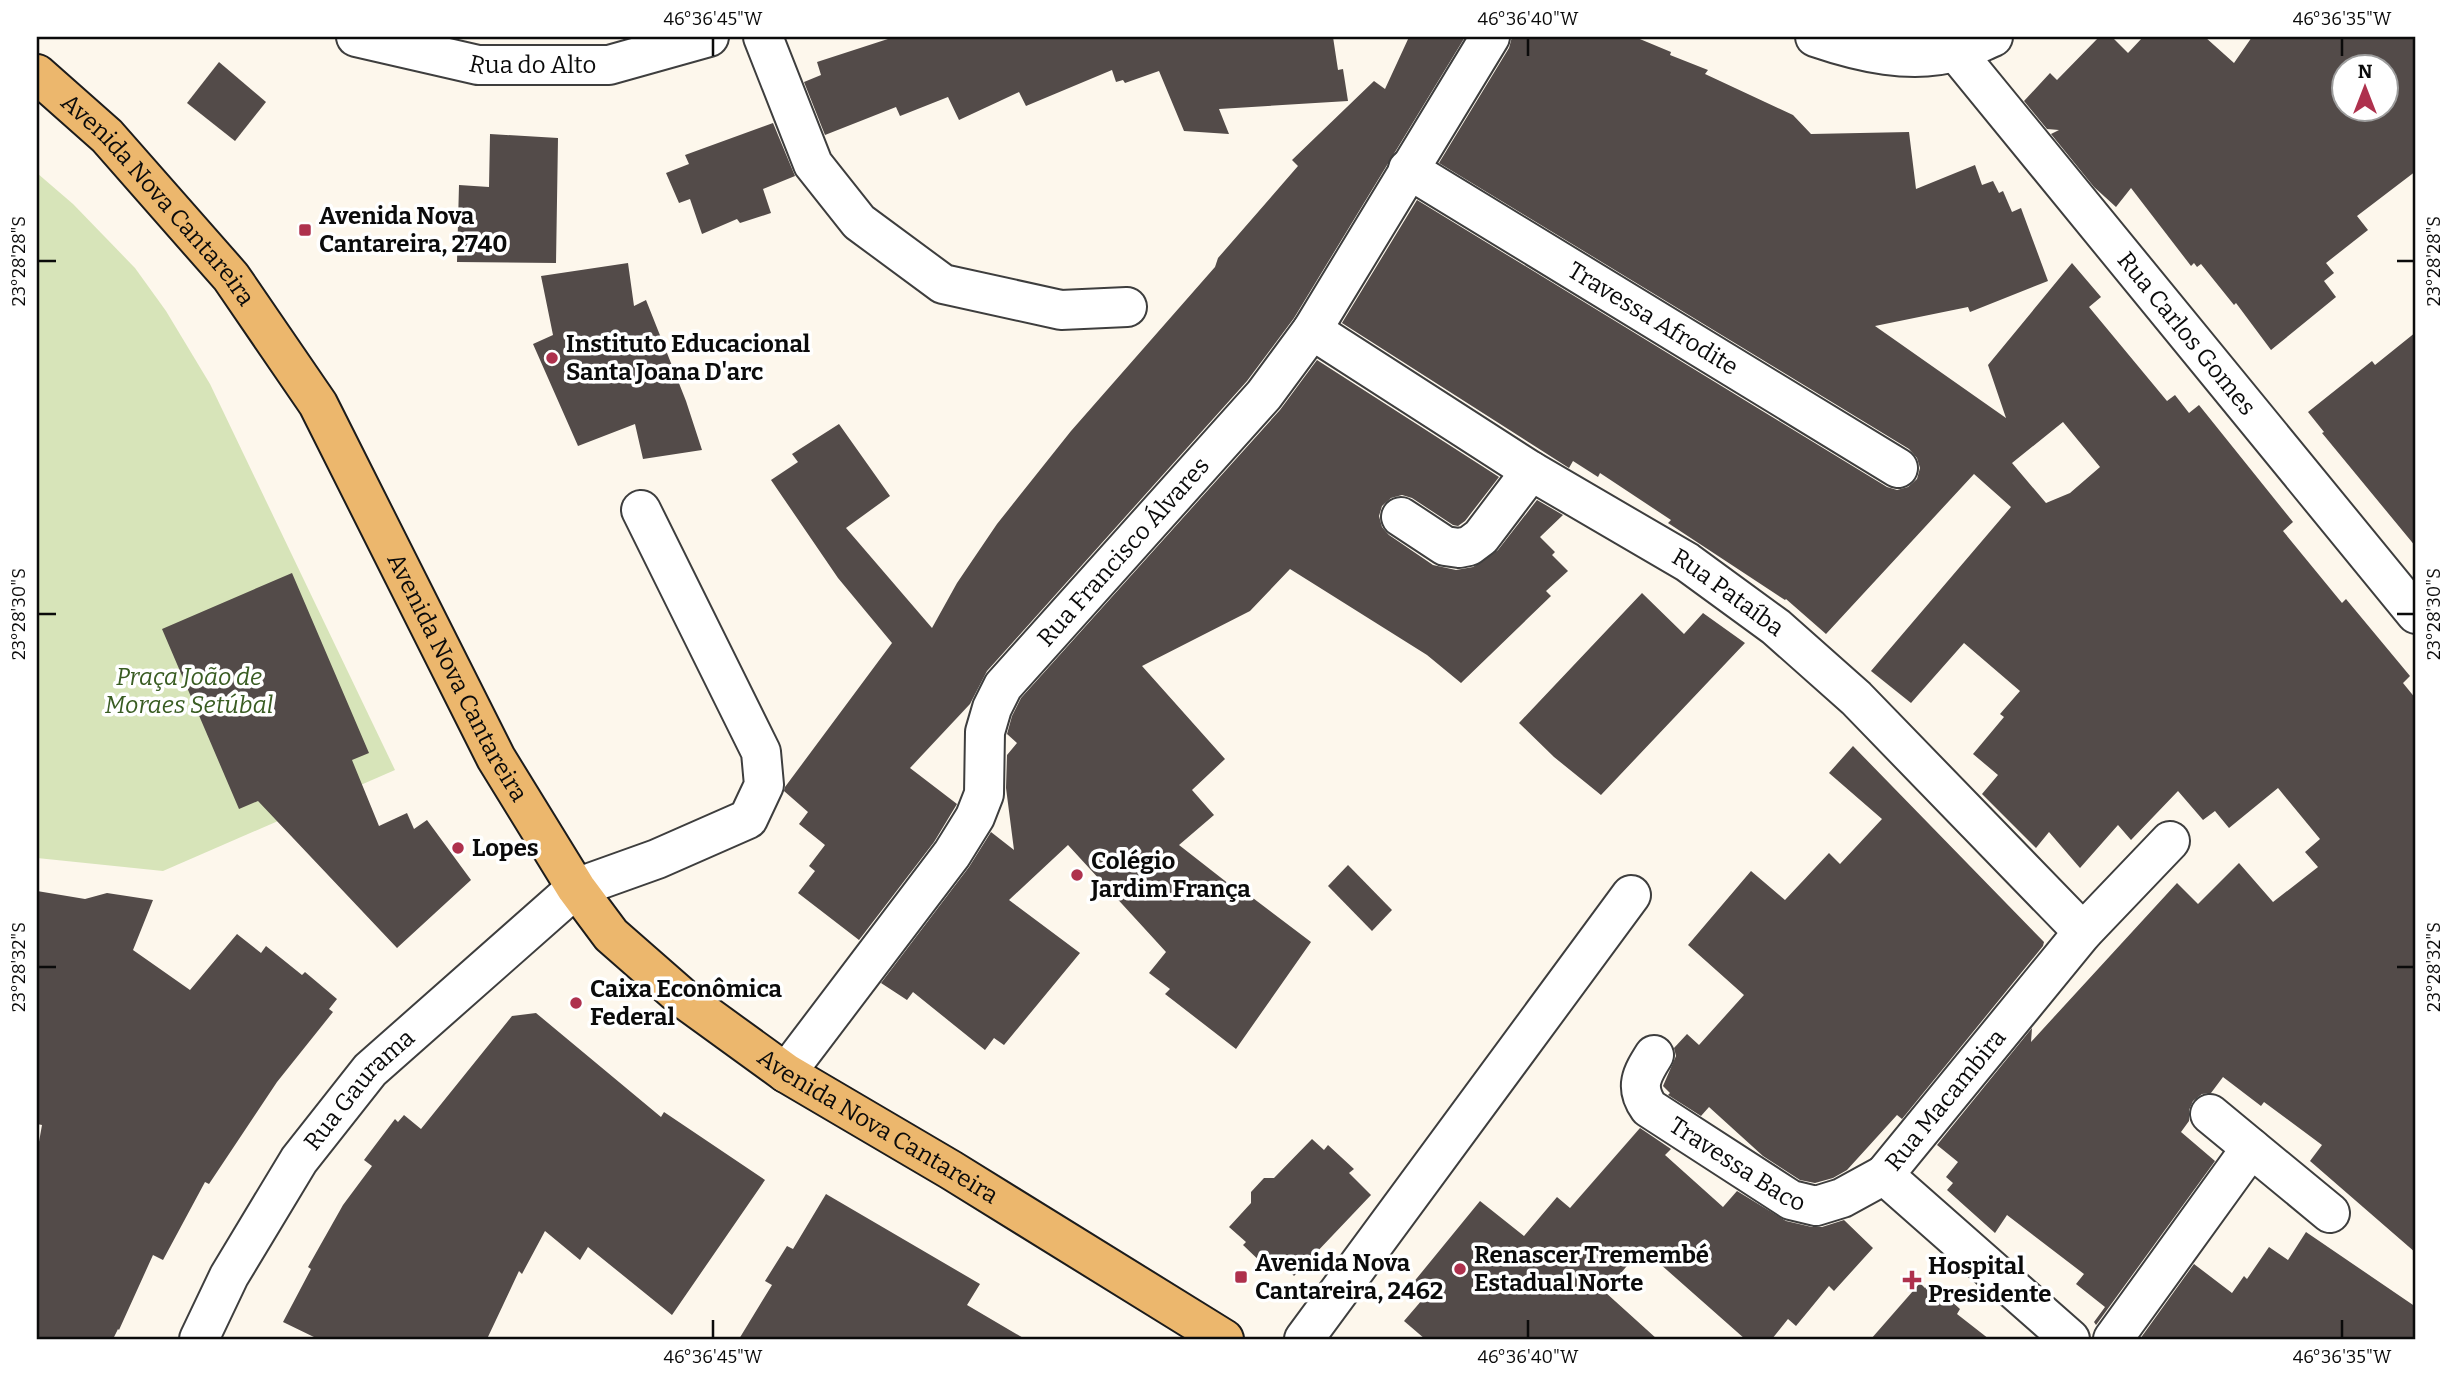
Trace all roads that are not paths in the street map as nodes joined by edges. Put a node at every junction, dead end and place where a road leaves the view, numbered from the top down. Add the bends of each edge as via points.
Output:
1 (356, 37) edge
2 (709, 37) edge
3 (763, 37) edge
4 (1490, 37) edge
5 (1815, 37) edge
6 (1993, 37) edge
7 (1956, 52) junction
8 (39, 79) edge
9 (1408, 169) junction
10 (1127, 307) dead end
11 (1312, 330) junction
12 (1898, 468) dead end
13 (1531, 471) junction
14 (641, 510) dead end
15 (1401, 517) dead end
16 (2411, 598) edge
17 (2170, 841) dead end
18 (576, 888) junction
19 (1631, 895) dead end
20 (2082, 932) junction
21 (1654, 1055) dead end
22 (786, 1073) junction
23 (2210, 1114) dead end
24 (2251, 1148) junction
25 (1884, 1175) junction
26 (2330, 1213) dead end
27 (200, 1339) edge
28 (1224, 1339) edge
29 (1304, 1339) edge
30 (2070, 1339) edge
31 (2113, 1339) edge

1 - 2 street, Rua do Alto via 478,65 609,65
3 - 10 street via 813,164 859,222 943,284 1061,310
4 - 9 street, Rua Francisco Álvares
5 - 7 street via 1911,58
6 - 7 street
7 - 16 street, Rua Carlos Gomes
8 - 18 main road, Avenida Nova Cantareira via 107,136 231,277 318,404 496,758
9 - 11 street, Rua Francisco Álvares
9 - 12 street, Travessa Afrodite
11 - 13 street, Rua Pataíba
11 - 22 street, Rua Francisco Álvares via 1264,395 1003,686 985,732 984,794 975,817
13 - 15 street via 1482,537 1469,546 1445,546
13 - 20 street, Rua Pataíba via 1687,562 1776,627 1856,698
14 - 18 street via 761,752 764,785 748,819
17 - 20 street, Rua Macambira
18 - 22 main road, Avenida Nova Cantareira via 611,935 684,999
18 - 27 street, Rua Gaurama via 370,1070 299,1160 229,1276
19 - 29 street
20 - 25 street, Rua Macambira
21 - 25 street, Travessa Baco via 1641,1084 1641,1096 1649,1108 1791,1200 1816,1206 1842,1198
22 - 28 main road, Avenida Nova Cantareira
23 - 24 street
24 - 26 street
24 - 31 street
25 - 30 street, Rua Macambira

